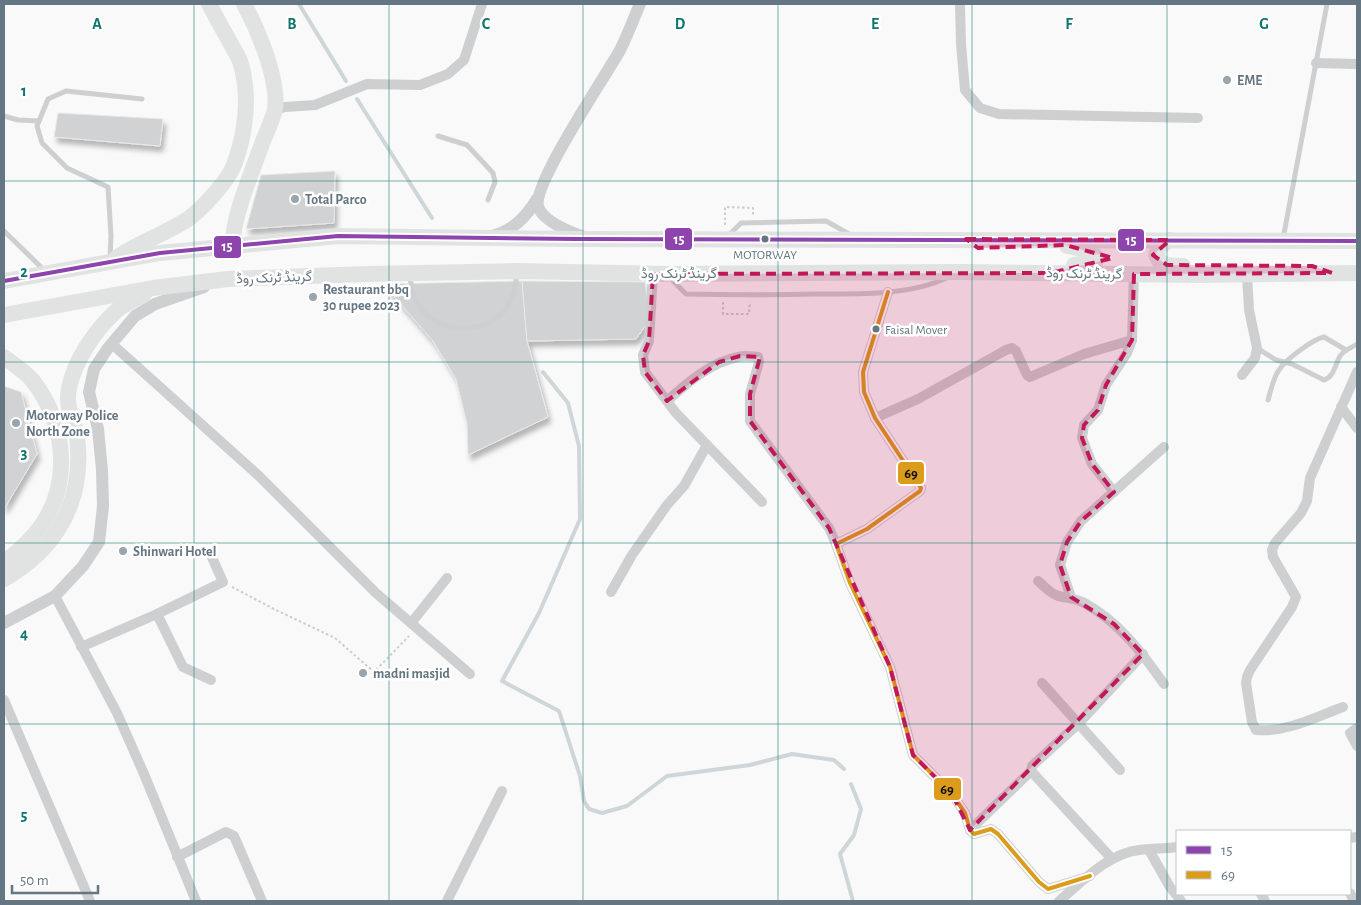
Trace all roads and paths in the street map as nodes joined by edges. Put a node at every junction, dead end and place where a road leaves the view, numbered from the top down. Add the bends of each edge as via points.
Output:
1 (209, 4) edge
2 (244, 4) edge
3 (482, 4) edge
4 (640, 4) edge
5 (960, 4) edge
6 (1327, 4) edge
7 (1316, 63) junction
8 (1357, 64) edge
9 (142, 99) dead end
10 (275, 110) junction
11 (4, 116) edge
12 (1198, 118) dead end
13 (39, 121) junction
14 (438, 136) dead end
15 (488, 200) dead end
16 (537, 200) junction
17 (725, 207) dead end
18 (753, 208) dead end
19 (4, 231) edge
20 (484, 238) junction
21 (589, 239) junction
22 (966, 240) junction
23 (1170, 240) junction
24 (1283, 240) junction
25 (1357, 240) edge
26 (232, 246) junction
27 (109, 264) junction
28 (518, 271) junction
29 (961, 272) junction
30 (1052, 273) junction
31 (1332, 273) junction
32 (1357, 273) edge
33 (48, 274) junction
34 (410, 274) junction
35 (660, 274) junction
36 (1134, 274) junction
37 (1247, 274) junction
38 (228, 279) junction
39 (4, 282) edge
40 (153, 288) junction
41 (888, 292) junction
42 (750, 295) dead end
43 (723, 314) dead end
44 (4, 315) edge
45 (1132, 340) junction
46 (112, 344) junction
47 (1357, 344) edge
48 (1257, 348) junction
49 (1346, 350) junction
50 (4, 357) edge
51 (1286, 362) junction
52 (1357, 372) edge
53 (1242, 375) dead end
54 (1268, 400) dead end
55 (667, 401) junction
56 (1341, 407) junction
57 (875, 418) junction
58 (1357, 428) edge
59 (707, 445) junction
60 (1164, 447) dead end
61 (1114, 492) junction
62 (762, 502) dead end
63 (836, 544) junction
64 (210, 553) dead end
65 (4, 561) edge
66 (446, 578) dead end
67 (4, 579) edge
68 (1038, 581) dead end
69 (224, 582) junction
70 (611, 592) dead end
71 (55, 596) junction
72 (1071, 597) junction
73 (157, 614) junction
74 (4, 623) edge
75 (414, 624) junction
76 (81, 647) junction
77 (1143, 654) junction
78 (470, 674) dead end
79 (211, 680) dead end
80 (1042, 683) dead end
81 (1164, 684) dead end
82 (4, 700) edge
83 (1343, 707) dead end
84 (1078, 724) junction
85 (1357, 728) edge
86 (1357, 746) edge
87 (1120, 770) dead end
88 (1031, 771) junction
89 (502, 791) dead end
90 (970, 830) junction
91 (1176, 847) edge
92 (1149, 850) junction
93 (177, 857) junction
94 (1112, 859) junction
95 (1090, 876) junction
96 (1176, 894) edge
97 (90, 901) edge
98 (196, 901) edge
99 (262, 901) edge
100 (447, 901) edge
101 (1058, 901) edge

1 - 27 main road via 241,62 246,88 246,112 234,166 220,187 189,218 132,247
2 - 10 main road via 266,58 274,88
3 - 10 street via 464,60 448,74 420,85 367,84 315,105
4 - 16 street via 620,50 551,166
5 - 12 street via 965,90 980,108 999,114
6 - 7 lane
7 - 8 street
7 - 24 lane
9 - 13 lane via 66,91 48,99
10 - 26 main road via 237,210
11 - 13 lane
13 - 27 lane via 37,126 42,143 67,168 108,187
14 - 15 lane via 467,145 493,173 495,182
16 - 20 street via 520,222 500,234
16 - 21 street via 540,210 550,220
17 - 18 path
19 - 33 lane
20 - 21 main road
20 - 26 main road via 338,236
21 - 22 main road
22 - 23 main road
22 - 30 main road via 978,248 1065,245 1090,252 1096,258 1090,264 1065,267
23 - 24 main road
23 - 31 main road via 1161,245 1156,254 1157,259 1167,266 1312,266
24 - 25 main road
26 - 27 main road via 160,253
27 - 33 main road
28 - 34 main road, گرینڈ ٹرنک روڈ
28 - 34 lane via 515,293 504,312 486,325 465,330 443,326 425,314 413,295
28 - 35 main road, گرینڈ ٹرنک روڈ
29 - 30 main road, گرینڈ ٹرنک روڈ
29 - 35 main road, گرینڈ ٹرنک روڈ
29 - 41 lane via 934,284
30 - 36 main road, گرینڈ ٹرنک روڈ
31 - 32 main road, گرینڈ ٹرنک روڈ
31 - 37 main road, گرینڈ ٹرنک روڈ
33 - 39 main road
34 - 38 main road, گرینڈ ٹرنک روڈ
35 - 41 lane via 686,294
35 - 55 street via 649,341 643,355 645,372
36 - 37 main road, گرینڈ ٹرنک روڈ
36 - 45 street
37 - 48 street via 1249,310
38 - 40 main road, گرینڈ ٹرنک روڈ
38 - 46 street via 155,304 135,316
40 - 44 main road, گرینڈ ٹرنک روڈ
40 - 67 main road via 117,310 99,329 75,370 69,390 69,414 76,436 77,469 69,509 43,550
41 - 57 street via 863,372 864,392
42 - 43 path via 749,314
45 - 57 street via 1084,354 1030,377 1012,348 918,399
45 - 61 street via 1106,385 1098,410 1084,425 1082,438 1092,464
46 - 71 street via 94,369 89,392 98,429 102,470 99,542 83,566
46 - 75 street via 259,476 376,593
47 - 49 lane
48 - 51 lane via 1276,360
48 - 53 street via 1255,358
49 - 51 lane via 1324,337
49 - 51 lane via 1331,376 1324,380
50 - 65 main road via 32,380 52,411 60,435 62,462 55,498 48,514 26,543
51 - 54 lane via 1278,370
52 - 56 street
55 - 59 street
55 - 63 street via 719,362 740,356 758,357 750,394 750,421 829,528
56 - 58 street
56 - 83 street via 1310,478 1307,502 1272,550 1296,597 1250,670 1246,683 1256,730 1295,725
57 - 63 street via 921,488 920,492 867,529
59 - 62 street
59 - 70 street via 684,486 632,555
60 - 61 street
61 - 72 street via 1081,521 1067,542 1060,565
63 - 90 street via 850,583 890,667 913,755 952,794 965,813
64 - 69 street
66 - 75 street
68 - 72 street via 1056,595
69 - 73 street
69 - 75 path via 335,638 374,672
71 - 74 street
71 - 76 street
72 - 77 street via 1114,624
73 - 76 street
73 - 79 street via 183,667
75 - 78 street
76 - 93 street via 117,713
77 - 81 street
77 - 84 street
80 - 84 street
82 - 97 street
84 - 87 street
84 - 88 street via 1032,766
85 - 86 street via 1350,733
88 - 90 street
88 - 94 street
89 - 100 street
90 - 95 street via 974,834 991,830 998,834 1048,889
91 - 92 street
92 - 94 street
92 - 96 street
93 - 98 street
93 - 99 street via 226,832 230,833
94 - 95 street
95 - 101 street

